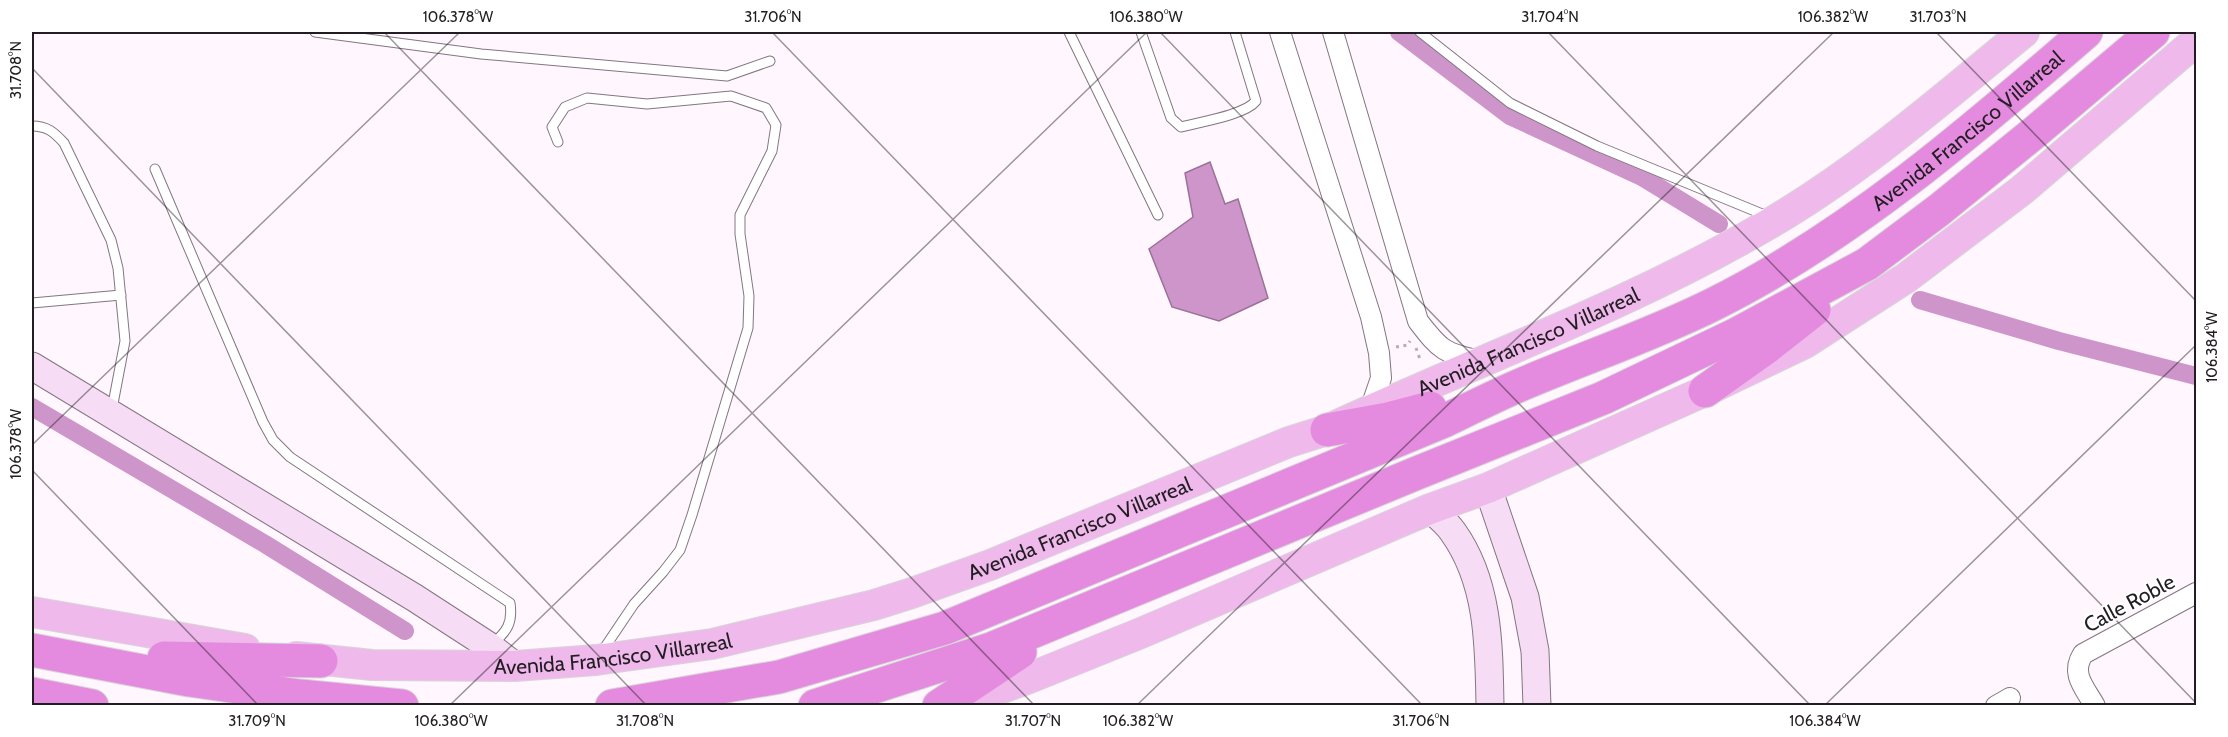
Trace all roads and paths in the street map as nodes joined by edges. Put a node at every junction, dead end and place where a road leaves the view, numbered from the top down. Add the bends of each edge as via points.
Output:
1 (315, 32) edge
2 (1069, 32) edge
3 (1142, 32) edge
4 (1235, 32) edge
5 (1280, 32) edge
6 (1333, 32) edge
7 (1420, 32) edge
8 (2024, 32) edge
9 (2086, 32) edge
10 (2153, 32) edge
11 (2196, 40) edge
12 (770, 61) dead end
13 (728, 76) junction
14 (731, 96) junction
15 (32, 126) edge
16 (558, 142) dead end
17 (155, 169) dead end
18 (1158, 215) dead end
19 (1776, 220) junction
20 (1867, 264) junction
21 (121, 295) junction
22 (32, 303) edge
23 (1481, 361) junction
24 (32, 366) edge
25 (1519, 386) junction
26 (1705, 391) junction
27 (1370, 410) junction
28 (111, 413) junction
29 (1327, 430) junction
30 (1488, 488) junction
31 (1430, 509) junction
32 (2194, 600) edge
33 (1102, 602) junction
34 (32, 612) edge
35 (489, 646) junction
36 (32, 650) edge
37 (83, 660) junction
38 (596, 660) junction
39 (321, 661) junction
40 (515, 666) junction
41 (32, 694) edge
42 (92, 705) edge
43 (402, 705) edge
44 (612, 705) edge
45 (815, 705) edge
46 (939, 705) edge
47 (953, 705) edge
48 (1490, 705) edge
49 (1537, 705) edge
50 (2095, 705) edge

1 - 13 lane via 481,54
2 - 18 lane
3 - 4 lane via 1170,118 1181,127 1231,114 1256,101
5 - 27 street via 1371,317 1381,378
6 - 23 street via 1418,321 1436,345 1454,356
7 - 19 lane via 1510,103 1597,146
8 - 19 main road, Avenida Francisco Villarreal via 1871,156
9 - 25 highway, Avenida Francisco Villarreal via 1914,175 1795,257 1706,308
10 - 20 highway, Avenida Francisco Villarreal via 1939,210
11 - 26 main road via 2022,190 1906,278 1805,343
12 - 13 lane
13 - 14 lane
14 - 16 lane via 647,104 587,98 565,107 552,127
14 - 38 lane via 766,108 776,125 772,151 740,215 749,296 748,328 680,550 634,604
15 - 21 lane via 44,126 55,133 70,153 111,240
17 - 35 lane via 273,440 290,457 510,603 512,617 503,635
19 - 23 main road, Avenida Francisco Villarreal via 1674,276
20 - 26 highway via 1785,333
20 - 33 highway, Avenida Francisco Villarreal via 1735,335 1602,398
21 - 22 lane
21 - 28 lane via 125,341
23 - 27 main road, Avenida Francisco Villarreal
24 - 28 street
25 - 29 highway
25 - 44 highway, Avenida Francisco Villarreal via 1444,421 945,628 779,677
26 - 30 main road
27 - 29 main road, Avenida Francisco Villarreal
28 - 35 street
29 - 38 main road, Avenida Francisco Villarreal via 1288,442 990,565 874,605 712,644
30 - 31 main road
30 - 49 street via 1525,597 1535,651
31 - 47 main road via 1141,633
31 - 48 street via 1452,530 1478,581 1486,619
32 - 50 street, Calle Roble via 2083,654 2078,662 2078,675
33 - 45 highway, Avenida Francisco Villarreal via 991,649
33 - 46 highway
34 - 39 main road, Avenida Francisco Villarreal
35 - 40 street
36 - 37 highway
37 - 39 highway via 150,657
37 - 43 highway via 300,696
38 - 40 main road, Avenida Francisco Villarreal
39 - 40 main road, Avenida Francisco Villarreal
41 - 42 highway

